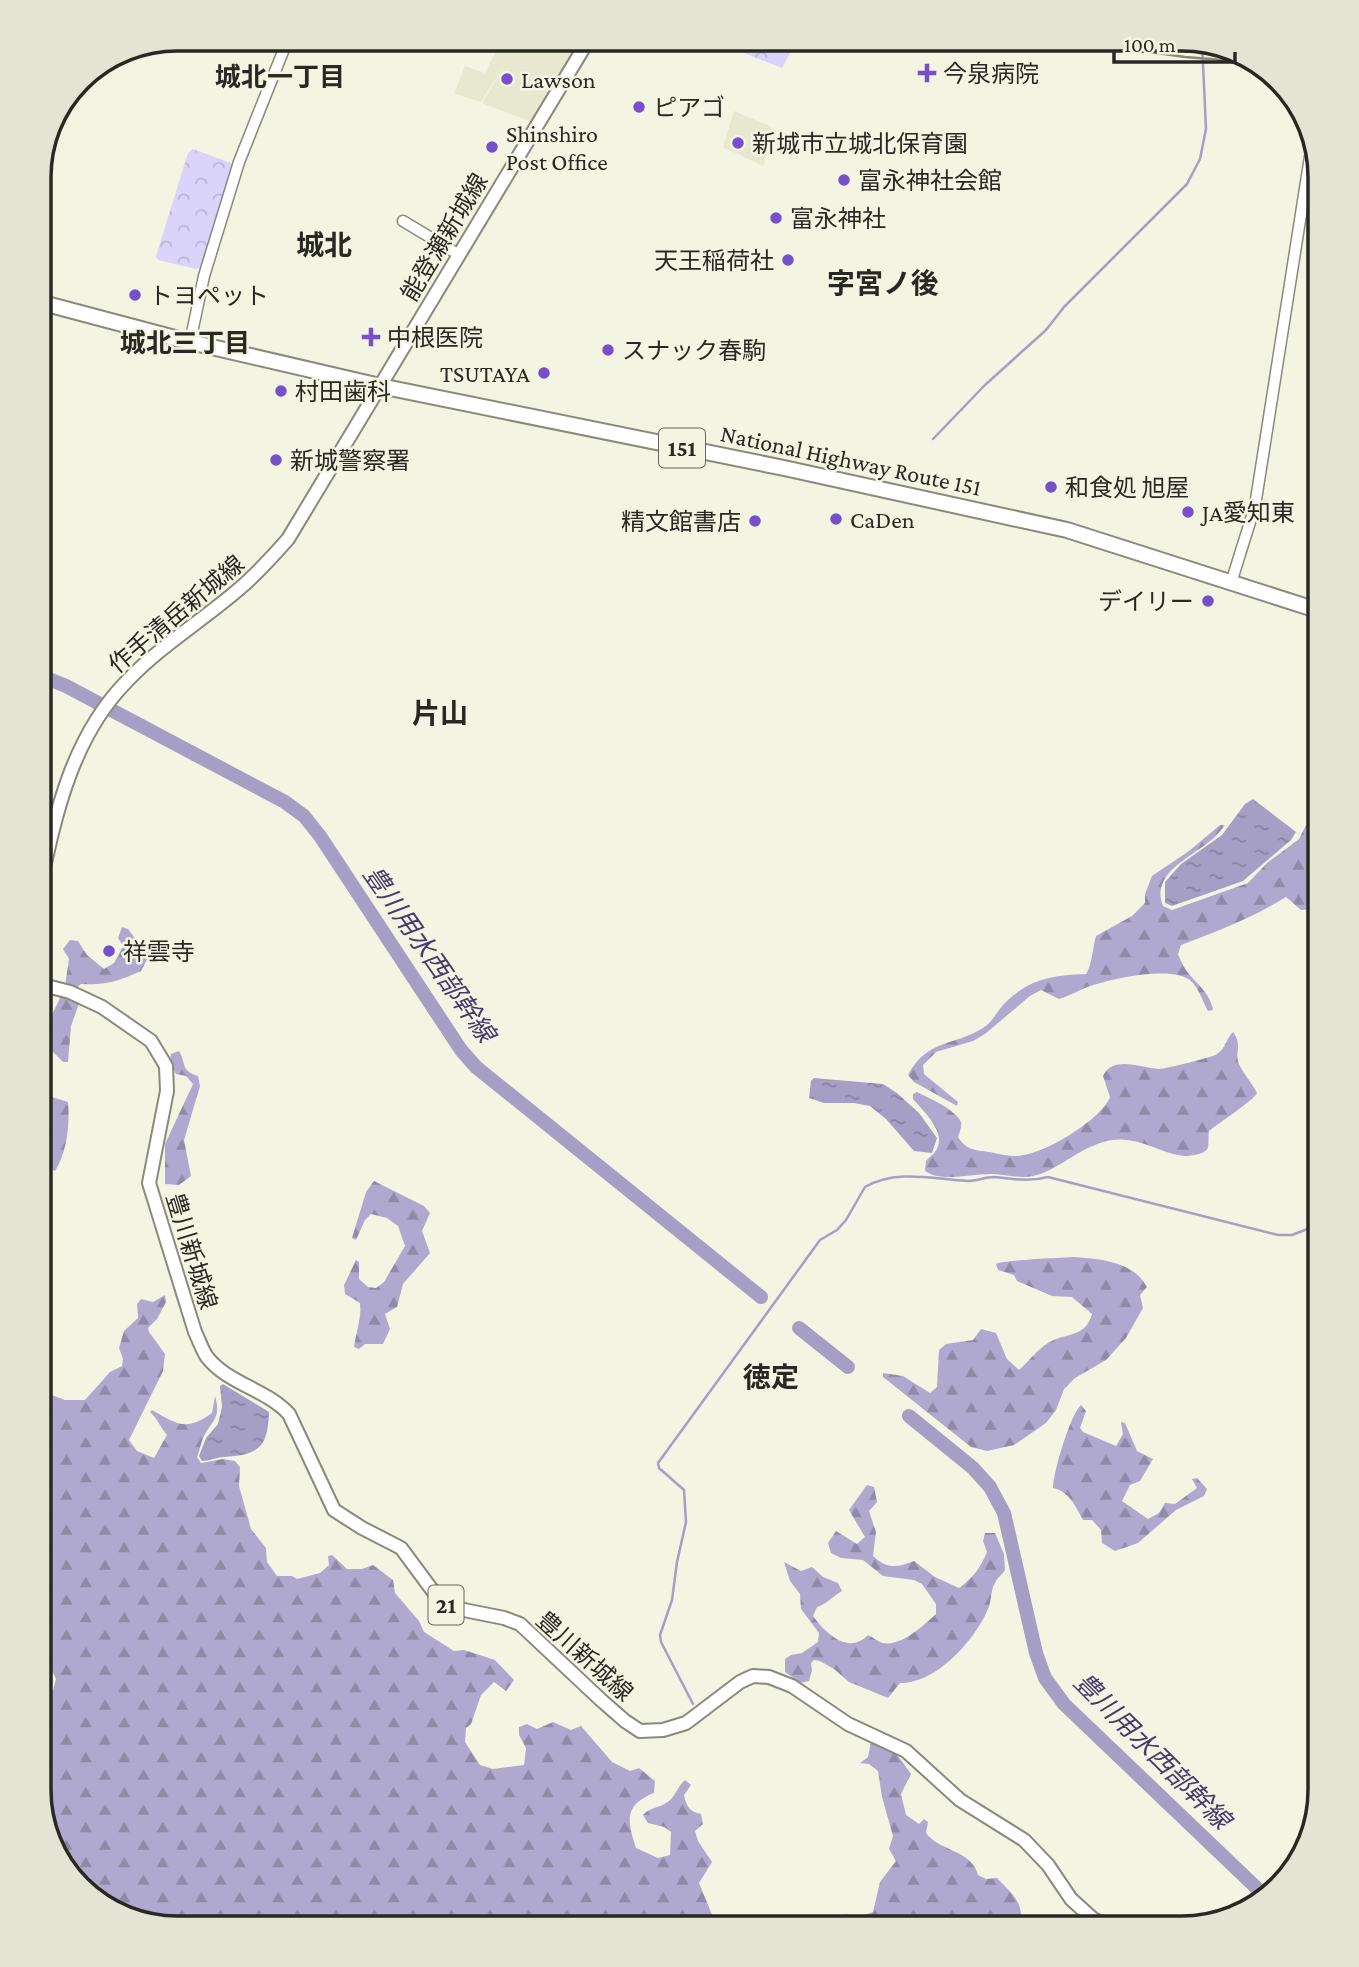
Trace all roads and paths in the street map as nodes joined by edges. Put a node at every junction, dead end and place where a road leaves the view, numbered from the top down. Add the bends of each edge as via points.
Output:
1 (283, 51) edge
2 (582, 51) edge
3 (1308, 171) edge
4 (403, 220) dead end
5 (458, 254) junction
6 (51, 305) edge
7 (190, 342) junction
8 (380, 386) junction
9 (1231, 583) junction
10 (1308, 607) edge
11 (51, 836) edge
12 (51, 987) edge
13 (1090, 1916) edge

1 - 7 street via 239,163 204,276
2 - 5 main road, 能登瀬新城線
3 - 9 street via 1255,506
4 - 5 street
5 - 8 main road, 能登瀬新城線
6 - 7 highway, National Highway Route 151 / 151
7 - 8 highway, National Highway Route 151 / 151
8 - 9 highway, National Highway Route 151 / 151 via 1021,519
8 - 11 main road, 作手清岳新城線 via 273,556 239,589 146,662 110,699 70,771
9 - 10 highway, National Highway Route 151 / 151
12 - 13 main road, 豊川新城線 / 21 via 102,1007 134,1028 161,1054 167,1091 149,1183 195,1332 221,1371 289,1414 334,1510 401,1548 449,1607 520,1624 640,1731 686,1723 753,1676 792,1686 848,1724 906,1751 960,1800 1024,1840

